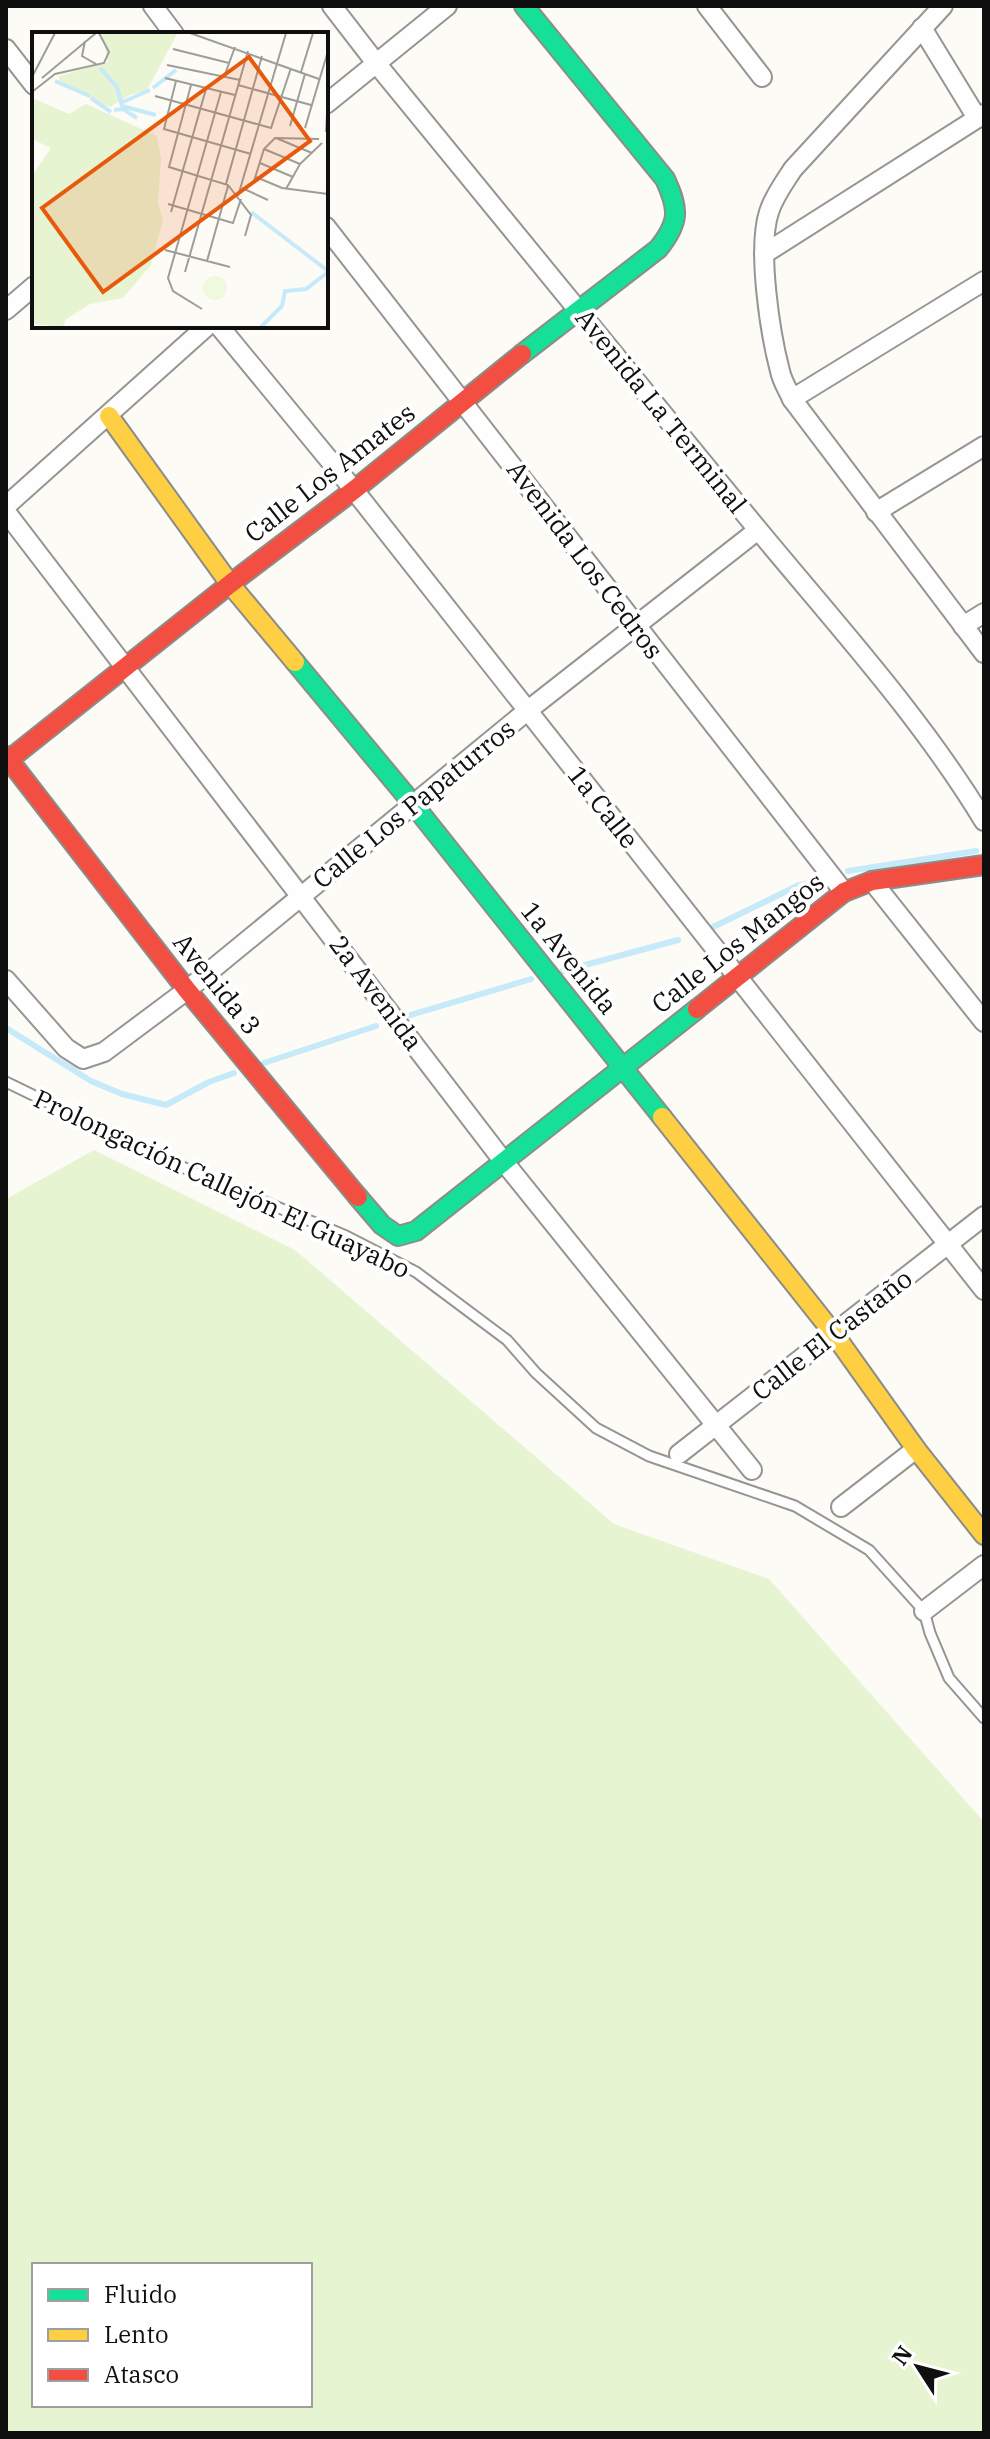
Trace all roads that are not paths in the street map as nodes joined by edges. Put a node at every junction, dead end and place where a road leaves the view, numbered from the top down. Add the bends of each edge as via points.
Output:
1 (153, 6) edge
2 (332, 6) edge
3 (447, 6) edge
4 (524, 6) edge
5 (707, 6) edge
6 (943, 6) edge
7 (922, 28) junction
8 (172, 32) edge
9 (6, 49) edge
10 (376, 63) junction
11 (762, 77) dead end
12 (32, 82) edge
13 (328, 102) edge
14 (980, 116) edge
15 (328, 230) edge
16 (764, 254) junction
17 (984, 281) edge
18 (32, 287) edge
19 (8, 304) edge
20 (578, 310) junction
21 (205, 328) edge
22 (221, 328) edge
23 (792, 399) junction
24 (463, 400) junction
25 (109, 416) junction
26 (984, 446) edge
27 (354, 490) junction
28 (6, 509) edge
29 (876, 512) junction
30 (758, 530) junction
31 (230, 584) junction
32 (984, 613) edge
33 (634, 626) junction
34 (963, 626) junction
35 (984, 653) edge
36 (126, 668) junction
37 (527, 711) junction
38 (7, 759) edge
39 (984, 784) edge
40 (967, 794) junction
41 (413, 804) junction
42 (984, 821) edge
43 (984, 865) edge
44 (872, 881) junction
45 (844, 892) junction
46 (302, 895) junction
47 (736, 977) junction
48 (6, 980) edge
49 (187, 990) junction
50 (984, 1022) edge
51 (623, 1067) junction
52 (6, 1082) edge
53 (504, 1162) junction
54 (984, 1216) edge
55 (398, 1236) joint
56 (949, 1244) junction
57 (984, 1290) edge
58 (834, 1334) junction
59 (716, 1425) junction
60 (916, 1449) junction
61 (679, 1454) dead end
62 (752, 1470) dead end
63 (841, 1507) dead end
64 (984, 1535) edge
65 (984, 1565) edge
66 (924, 1611) junction
67 (984, 1718) edge

1 - 8 street
2 - 10 street, Avenida La Terminal
3 - 10 street
4 - 20 street, Calle Los Amates via 665,179 676,200 677,218 658,249
5 - 11 street
6 - 7 street
7 - 14 street
7 - 16 street via 780,187 769,213
9 - 12 street
10 - 13 street
10 - 20 street, Avenida La Terminal
14 - 16 street
15 - 24 street, Avenida Los Cedros
16 - 23 street via 774,344
17 - 23 street
18 - 19 street
20 - 24 street, Calle Los Amates
20 - 30 street, Avenida La Terminal
21 - 25 street
22 - 27 street, 1a Calle
23 - 29 street
24 - 27 street, Calle Los Amates
24 - 33 street, Avenida Los Cedros
25 - 28 street
25 - 31 street, 1a Avenida
26 - 29 street
27 - 31 street, Calle Los Amates
27 - 37 street, 1a Calle
28 - 36 street, 2a Avenida
29 - 34 street
30 - 33 street, Calle Los Papaturros
30 - 40 street, Avenida La Terminal via 859,649
31 - 36 street, Calle Los Amates
31 - 41 street, 1a Avenida
32 - 34 street
33 - 37 street, Calle Los Papaturros
33 - 45 street, Avenida Los Cedros
34 - 35 street
36 - 38 street, Calle Los Amates
36 - 46 street, 2a Avenida
37 - 41 street, Calle Los Papaturros
37 - 47 street, 1a Calle
38 - 49 street, Avenida 3
39 - 40 street
40 - 42 street, Avenida La Terminal
41 - 46 street, Calle Los Papaturros
41 - 51 street, 1a Avenida
43 - 44 street, Calle Los Mangos
44 - 45 street, Calle Los Mangos
44 - 50 street
45 - 47 street, Calle Los Mangos
46 - 49 street, Calle Los Papaturros
46 - 53 street, 2a Avenida
47 - 51 street, Calle Los Mangos
47 - 56 street, 1a Calle
48 - 49 street, Calle Los Papaturros via 66,1048 83,1059 104,1052
49 - 55 street, Avenida 3 via 382,1225
51 - 53 street, Calle Los Mangos
51 - 58 street, 1a Avenida
52 - 66 lane, Prolongación Callejón El Guayabo via 416,1272 507,1340 596,1428 649,1456 795,1506 869,1550
53 - 55 street, Calle Los Mangos via 416,1231
53 - 59 street, 2a Avenida
54 - 56 street, Calle El Castaño
56 - 57 street, 1a Calle
56 - 58 street, Calle El Castaño
58 - 59 street, Calle El Castaño
58 - 60 street, 1a Avenida
59 - 61 street, Calle El Castaño
59 - 62 street, 2a Avenida
60 - 63 street
60 - 64 street, 1a Avenida
65 - 66 street
66 - 67 lane, Prolongación Callejón El Guayabo via 949,1678

